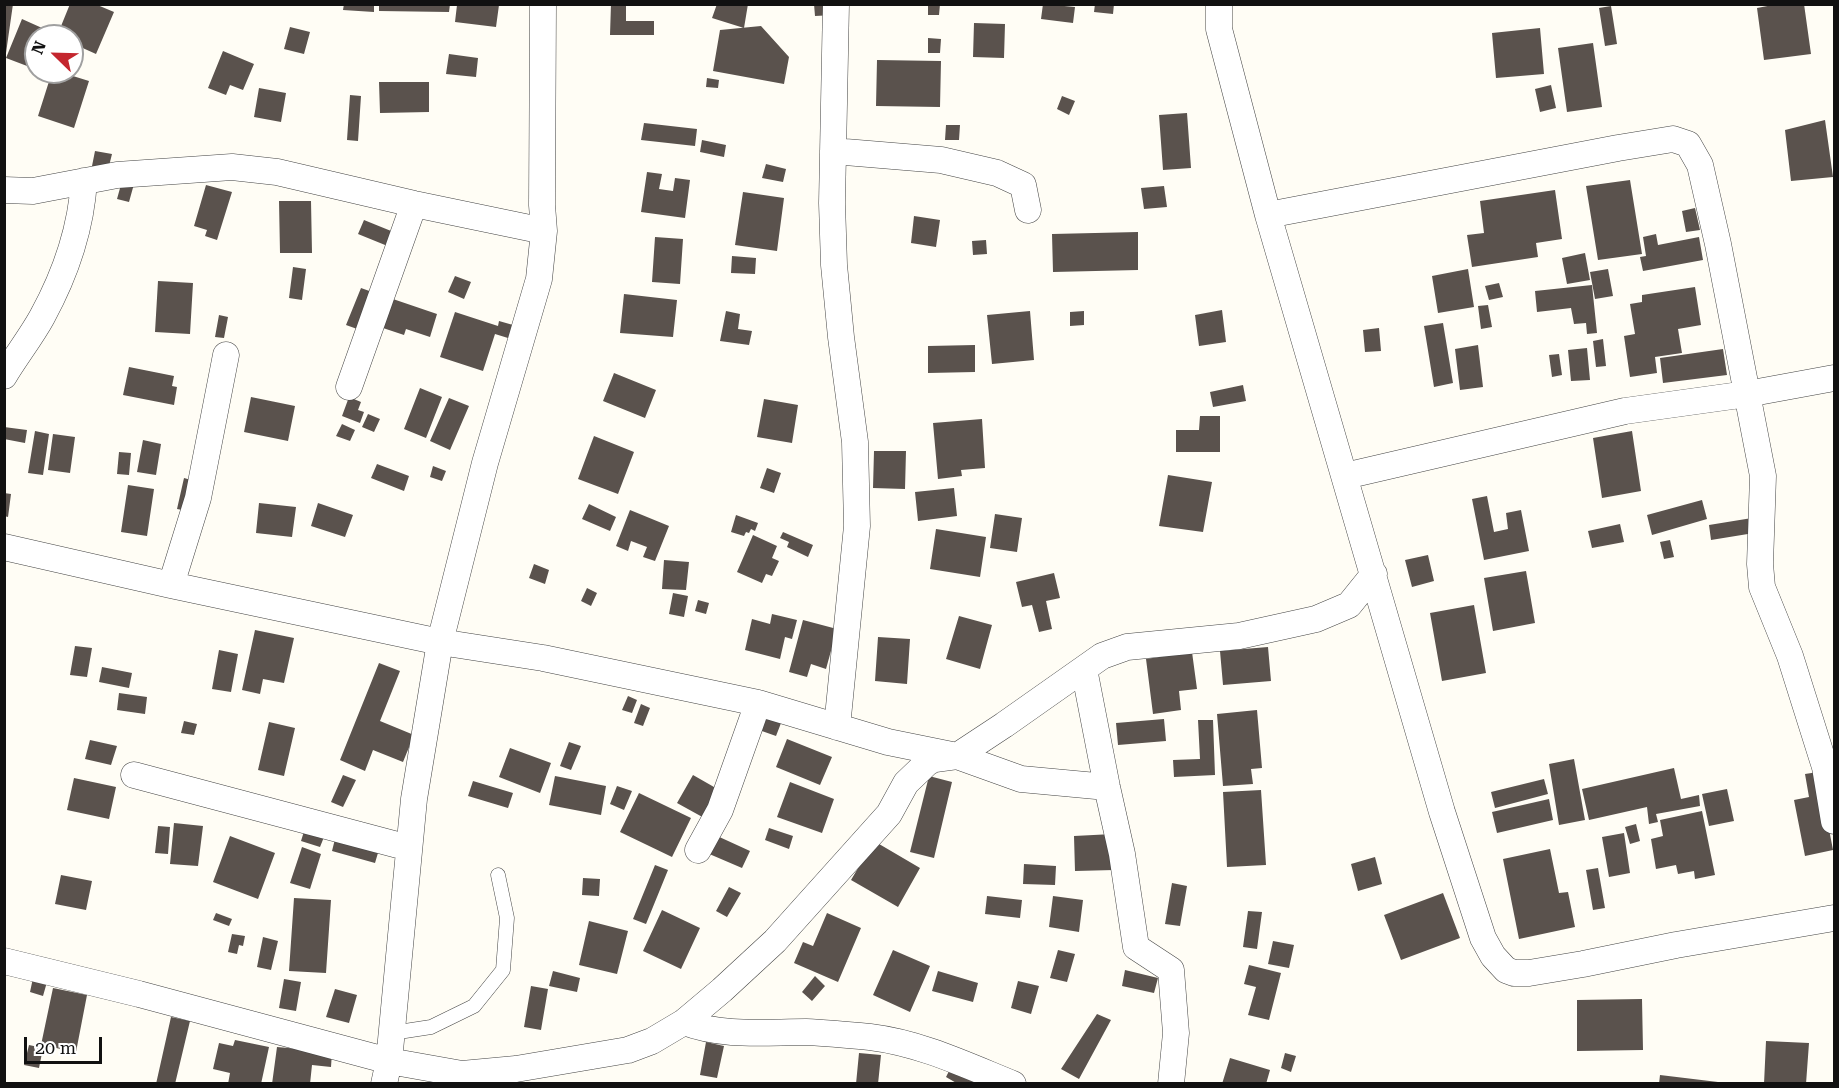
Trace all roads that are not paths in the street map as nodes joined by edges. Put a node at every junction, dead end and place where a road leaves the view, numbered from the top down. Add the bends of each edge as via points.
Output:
1 (543, 4) edge
2 (836, 4) edge
3 (1219, 4) edge
4 (833, 151) junction
5 (84, 182) junction
6 (4, 190) edge
7 (414, 204) junction
8 (1028, 210) dead end
9 (1268, 215) junction
10 (544, 231) junction
11 (226, 355) dead end
12 (4, 376) edge
13 (1834, 378) edge
14 (349, 387) dead end
15 (1747, 394) junction
16 (1346, 476) junction
17 (4, 547) edge
18 (1374, 574) junction
19 (171, 585) junction
20 (1349, 605) junction
21 (1384, 611) junction
22 (441, 642) junction
23 (1084, 669) junction
24 (758, 703) junction
25 (837, 727) junction
26 (888, 742) junction
27 (957, 756) junction
28 (134, 775) dead end
29 (906, 783) junction
30 (1107, 787) junction
31 (1834, 821) edge
32 (409, 848) junction
33 (698, 850) dead end
34 (498, 874) dead end
35 (1834, 918) edge
36 (4, 961) edge
37 (684, 1022) junction
38 (392, 1033) junction
39 (387, 1072) edge
40 (1013, 1083) edge
41 (1171, 1083) edge

1 - 10 street
2 - 4 street
3 - 9 street via 1219,29
4 - 8 street via 941,160 997,173 1023,185
4 - 25 street via 834,265 855,442 857,526
5 - 6 street via 33,191
5 - 7 street via 117,175 232,167 277,172
5 - 12 street via 74,244 61,278
7 - 10 street
7 - 14 street
9 - 15 street via 1618,148 1681,140 1688,144 1700,165
9 - 16 street
10 - 22 street via 539,279 485,463
11 - 19 street via 198,498
13 - 15 street
15 - 16 street via 1625,411
15 - 31 street via 1763,476 1762,587 1790,657 1825,767
16 - 18 street
17 - 19 street
18 - 20 street
18 - 21 street
19 - 22 street
20 - 21 street
20 - 23 street via 1316,619 1239,636 1127,647 1102,656
21 - 35 street via 1483,938 1506,970 1529,973
22 - 24 street via 543,658
22 - 32 street
23 - 27 street
23 - 30 street
24 - 25 street
24 - 33 street via 720,810
25 - 26 street
26 - 27 street
26 - 29 street via 902,763
27 - 29 street via 928,762
27 - 30 street via 1021,779
28 - 32 street
29 - 37 street via 889,814 775,941
30 - 41 street via 1136,947 1171,970 1176,1033
32 - 38 street
34 - 38 lane via 507,918 503,970 474,1006 431,1027
36 - 39 street via 139,994
37 - 39 street via 628,1050 516,1069 462,1074
37 - 40 street via 723,1032 810,1032 922,1047
38 - 39 street

